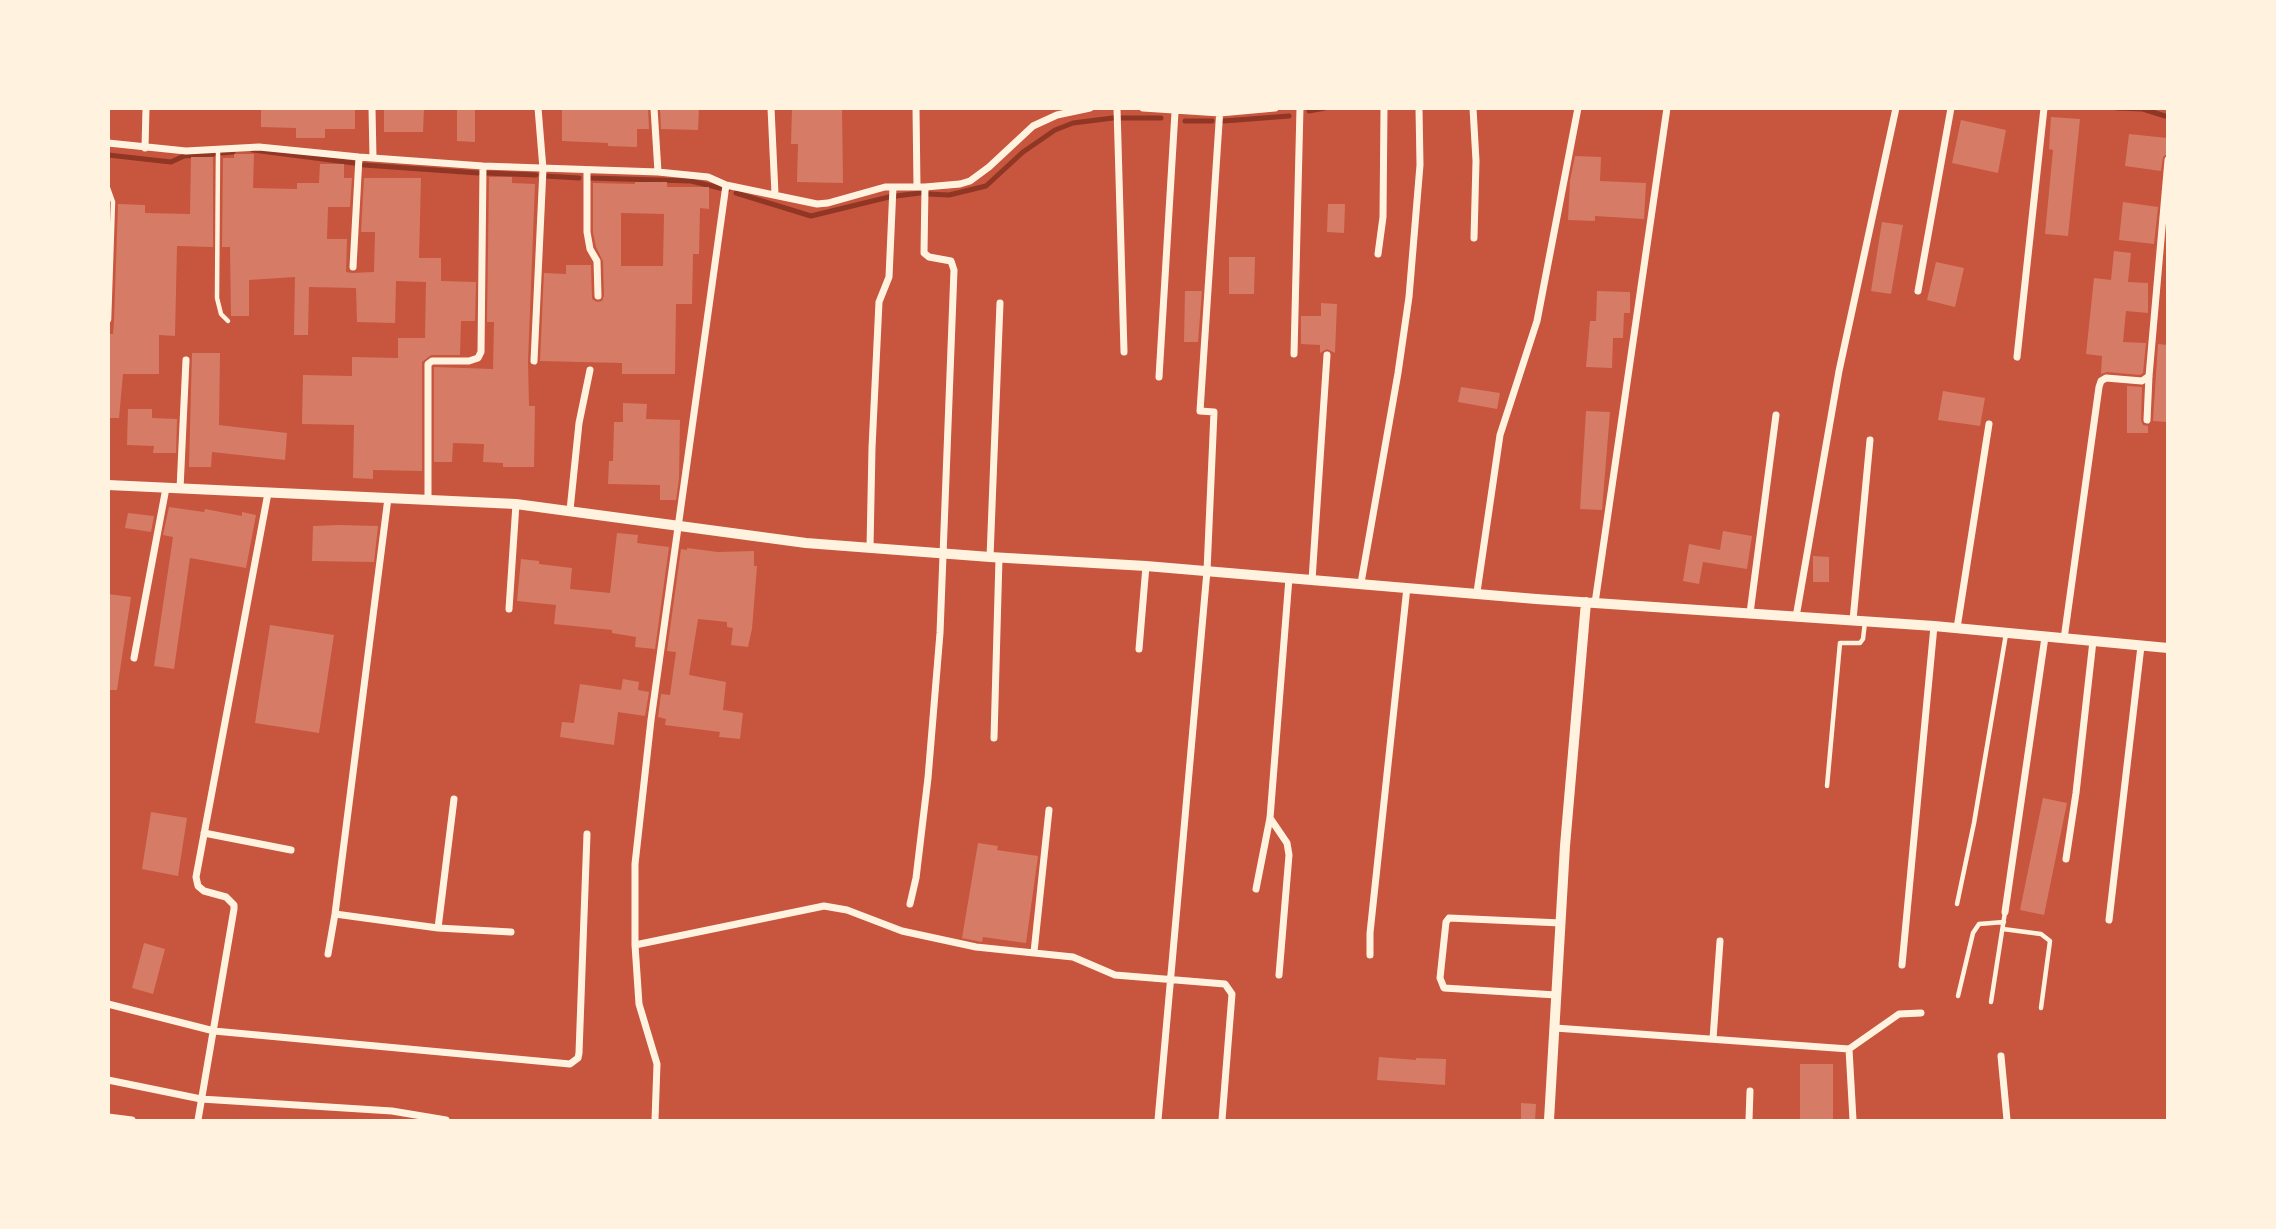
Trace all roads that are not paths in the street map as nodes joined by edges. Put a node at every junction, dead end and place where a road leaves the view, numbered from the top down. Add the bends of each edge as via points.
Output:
1 (146, 108) edge
2 (372, 108) edge
3 (538, 108) edge
4 (654, 108) edge
5 (771, 108) edge
6 (916, 108) edge
7 (1090, 108) edge
8 (1117, 108) edge
9 (1143, 108) edge
10 (1275, 108) edge
11 (1300, 108) edge
12 (1384, 108) edge
13 (1419, 108) edge
14 (1473, 108) edge
15 (1578, 108) edge
16 (1667, 108) edge
17 (1896, 108) edge
18 (1951, 108) edge
19 (2044, 108) edge
20 (1220, 111) edge
21 (1175, 112) junction
22 (108, 143) edge
23 (145, 148) junction
24 (218, 148) junction
25 (359, 158) junction
26 (373, 158) junction
27 (2168, 160) edge
28 (483, 166) junction
29 (543, 169) junction
30 (587, 170) junction
31 (658, 172) junction
32 (726, 186) junction
33 (893, 187) junction
34 (921, 187) junction
35 (108, 188) edge
36 (775, 194) junction
37 (1474, 238) dead end
38 (1378, 254) dead end
39 (353, 267) dead end
40 (1918, 290) dead end
41 (597, 296) dead end
42 (1000, 303) dead end
43 (109, 320) edge
44 (228, 321) dead end
45 (1124, 352) dead end
46 (1294, 354) dead end
47 (1328, 355) dead end
48 (2017, 358) dead end
49 (186, 360) dead end
50 (534, 361) dead end
51 (590, 370) dead end
52 (2149, 376) junction
53 (1159, 377) dead end
54 (1776, 415) dead end
55 (2147, 420) dead end
56 (1989, 424) dead end
57 (1870, 440) dead end
58 (108, 485) edge
59 (166, 488) junction
60 (180, 489) junction
61 (268, 493) junction
62 (388, 498) junction
63 (428, 499) junction
64 (516, 504) junction
65 (570, 510) junction
66 (678, 526) junction
67 (870, 547) junction
68 (944, 554) junction
69 (994, 557) junction
70 (1146, 566) junction
71 (1207, 571) junction
72 (1289, 578) junction
73 (1312, 580) junction
74 (1361, 583) junction
75 (1408, 586) junction
76 (1477, 592) junction
77 (1590, 602) junction
78 (509, 609) dead end
79 (1750, 613) junction
80 (1796, 617) junction
81 (1853, 620) junction
82 (1865, 621) junction
83 (1934, 626) junction
84 (1957, 628) junction
85 (2006, 633) junction
86 (2045, 637) junction
87 (2064, 639) junction
88 (2093, 641) junction
89 (2141, 646) junction
90 (2168, 648) edge
91 (1139, 649) dead end
92 (134, 658) dead end
93 (995, 738) dead end
94 (1827, 786) dead end
95 (454, 799) dead end
96 (1049, 810) dead end
97 (1270, 818) junction
98 (204, 832) junction
99 (587, 834) dead end
100 (291, 850) dead end
101 (2066, 859) dead end
102 (1256, 889) dead end
103 (910, 904) dead end
104 (1957, 904) dead end
105 (2005, 912) joint
106 (335, 914) junction
107 (2109, 920) dead end
108 (1561, 923) junction
109 (2003, 926) junction
110 (438, 928) junction
111 (511, 932) dead end
112 (1720, 942) dead end
113 (635, 945) junction
114 (1034, 952) junction
115 (328, 954) dead end
116 (1370, 955) dead end
117 (1902, 965) dead end
118 (1279, 975) dead end
119 (1169, 980) junction
120 (1556, 995) junction
121 (1958, 996) dead end
122 (1991, 1003) dead end
123 (108, 1004) edge
124 (2041, 1008) dead end
125 (1921, 1013) dead end
126 (1555, 1028) junction
127 (214, 1031) junction
128 (1713, 1039) junction
129 (1849, 1049) junction
130 (2001, 1056) dead end
131 (108, 1080) edge
132 (1750, 1091) dead end
133 (201, 1099) junction
134 (108, 1117) edge
135 (132, 1121) edge
136 (198, 1121) edge
137 (446, 1121) edge
138 (655, 1121) edge
139 (1158, 1121) edge
140 (1222, 1121) edge
141 (1549, 1121) edge
142 (1749, 1121) edge
143 (1853, 1121) edge
144 (2007, 1121) edge

1 - 23 street
2 - 26 street
3 - 29 street
4 - 31 street
5 - 36 street
6 - 34 street
7 - 34 street via 1033,126 970,181
8 - 45 street
9 - 21 street
10 - 20 street
11 - 46 street
12 - 38 street
13 - 74 street via 1420,165 1409,297
14 - 37 street
15 - 76 street via 1537,321 1500,435
16 - 77 street
17 - 80 street via 1849,322
18 - 40 street
19 - 48 street
20 - 21 street
20 - 71 street via 1200,411 1214,412
21 - 53 street
22 - 23 street
23 - 24 street
24 - 25 street via 259,147
24 - 44 lane via 217,298
25 - 26 street
25 - 39 street
26 - 28 street
27 - 52 street
28 - 29 street
28 - 63 street via 481,352 468,361 432,360 428,364
29 - 30 street
29 - 50 street
30 - 31 street
30 - 41 street via 587,232 597,261
31 - 32 street via 708,177
32 - 36 street
32 - 66 street
33 - 34 street
33 - 36 street via 817,204
33 - 67 street via 889,278 879,302
34 - 68 street via 925,254 948,259 954,266
35 - 43 lane via 113,202
42 - 69 street
47 - 73 street
49 - 60 street
51 - 65 street
52 - 55 street
52 - 87 street via 2142,381 2106,379 2099,387
54 - 79 street
56 - 84 street
57 - 81 street
58 - 59 street
59 - 60 street
59 - 92 street
60 - 61 street
61 - 62 street
61 - 98 street
62 - 63 street
62 - 106 street
63 - 64 street
64 - 65 street
64 - 78 street
65 - 66 street
66 - 67 street via 773,540
66 - 113 street via 635,864
67 - 68 street
68 - 69 street
68 - 103 street via 928,778
69 - 70 street
69 - 93 street
70 - 71 street
70 - 91 street
71 - 72 street
71 - 119 street
72 - 73 street
72 - 97 street
73 - 74 street
74 - 75 street
75 - 76 street
75 - 116 street
76 - 77 street
77 - 79 street
77 - 108 street via 1573,740
79 - 80 street
80 - 81 street
81 - 82 street
82 - 83 street
82 - 94 lane via 1860,643 1840,643
83 - 84 street
83 - 117 street
84 - 85 street
85 - 86 street
85 - 104 lane
86 - 87 street
86 - 105 street
87 - 88 street
88 - 89 street
88 - 101 street
89 - 90 street
89 - 107 street
95 - 110 street
96 - 114 street
97 - 102 street
97 - 118 street via 1287,843 1289,855
98 - 100 street
98 - 127 street via 197,883 234,905
99 - 127 street via 579,1053 574,1062
105 - 109 lane
106 - 110 street
106 - 115 street
108 - 120 street
108 - 120 street via 1450,918 1440,978 1444,988
109 - 121 lane via 1979,924 1973,933
109 - 122 lane
109 - 124 lane via 2041,934 2050,942
110 - 111 street
112 - 128 street
113 - 114 street via 824,906 902,932 975,947
113 - 138 street via 639,1004 657,1063
114 - 119 street via 1073,957 1115,975
119 - 139 street
119 - 140 street via 1225,984 1232,993
120 - 126 street
123 - 127 street
125 - 129 street via 1899,1014
126 - 128 street
126 - 141 street
127 - 133 street
128 - 129 street
129 - 143 street
130 - 144 street
131 - 133 street
132 - 142 street
133 - 136 street
133 - 137 street via 393,1111
134 - 135 street

